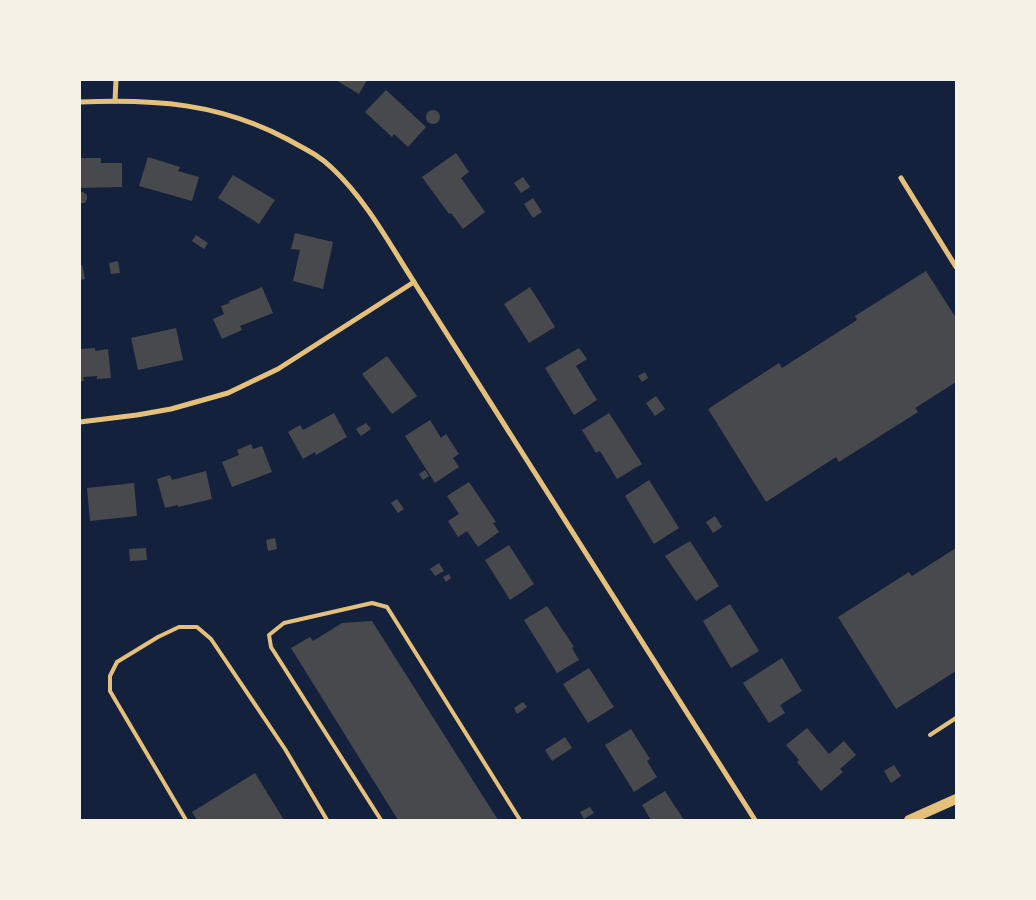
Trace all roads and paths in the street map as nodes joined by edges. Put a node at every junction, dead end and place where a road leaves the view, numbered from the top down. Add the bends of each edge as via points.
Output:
1 (116, 80) edge
2 (116, 101) junction
3 (80, 102) edge
4 (901, 178) dead end
5 (956, 267) edge
6 (414, 282) junction
7 (80, 422) edge
8 (956, 718) edge
9 (930, 735) dead end
10 (956, 799) edge
11 (186, 820) edge
12 (327, 820) edge
13 (381, 820) edge
14 (520, 820) edge
15 (755, 820) edge
16 (909, 820) edge

1 - 2 street
2 - 3 street
2 - 6 street via 185,104 218,112 258,125 318,155 357,196
4 - 5 street
6 - 7 street via 278,369 228,393 172,409
6 - 15 street
8 - 9 lane
10 - 16 main road
11 - 12 lane via 110,691 110,676 117,662 179,627 197,627 211,639
13 - 14 lane via 271,647 269,635 284,623 372,603 387,606

